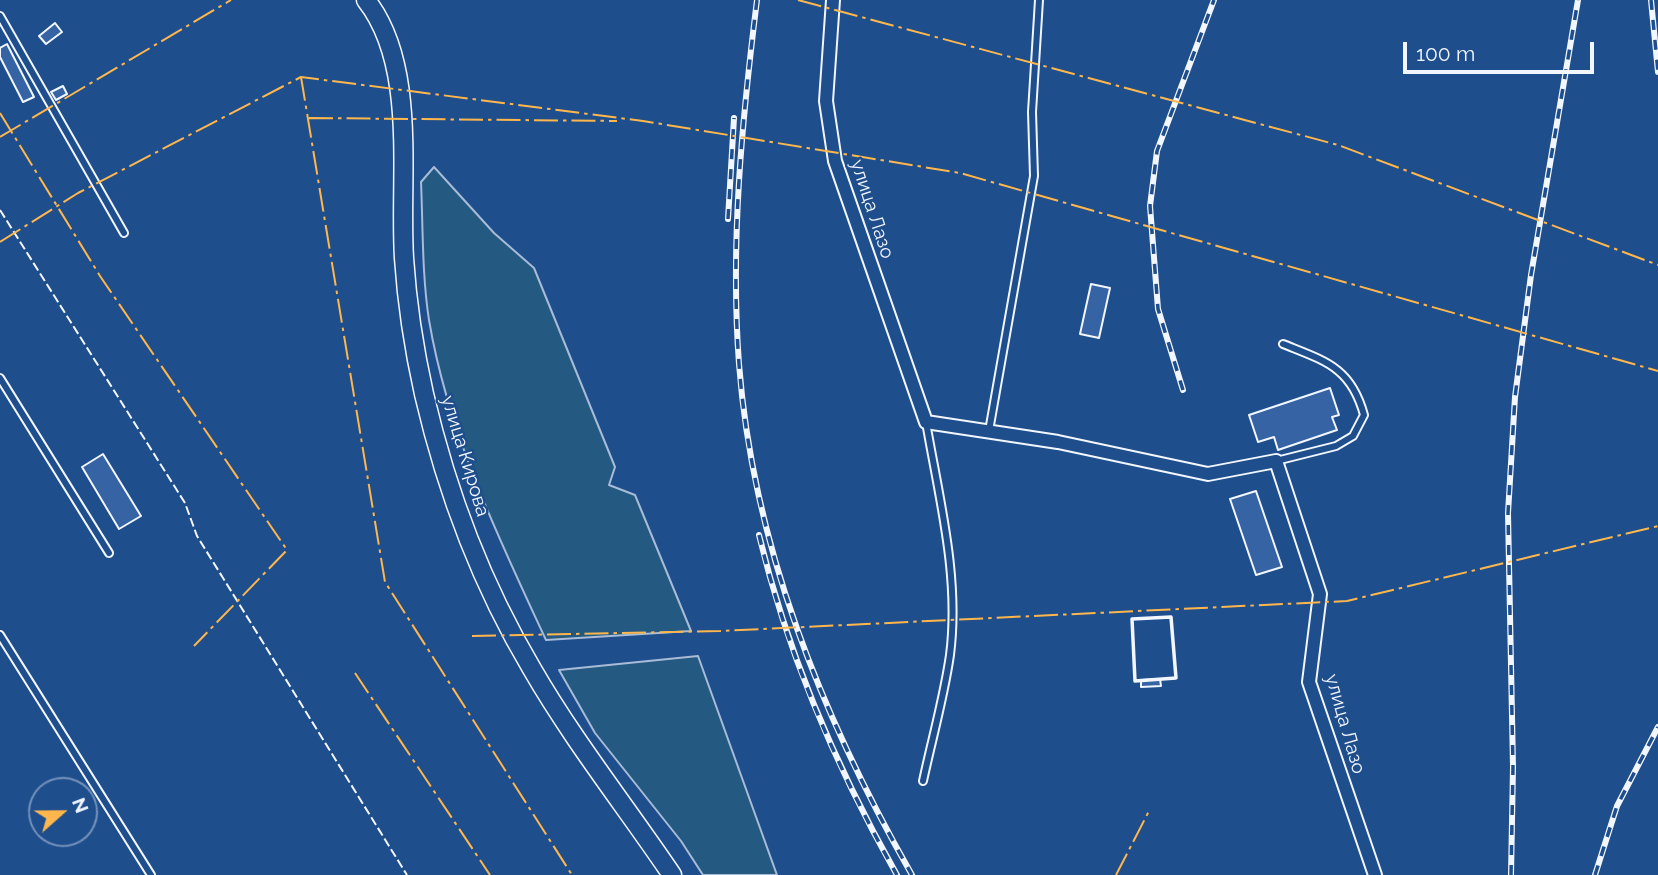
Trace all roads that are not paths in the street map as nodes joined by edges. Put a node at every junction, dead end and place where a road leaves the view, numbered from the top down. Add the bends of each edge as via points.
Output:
1 (366, 0) edge
2 (833, 0) edge
3 (1039, 0) edge
4 (0, 16) edge
5 (124, 233) dead end
6 (1283, 344) dead end
7 (0, 378) edge
8 (926, 422) junction
9 (989, 432) junction
10 (1276, 461) junction
11 (109, 553) dead end
12 (0, 635) edge
13 (923, 781) dead end
14 (151, 875) edge
15 (672, 875) edge
16 (1376, 875) edge

1 - 15 main road, улица Кирова via 390,47 400,88 410,327 424,396 474,554 533,671
2 - 8 street, улица Лазо via 826,101 835,161
3 - 9 lane via 1032,112 1034,176
4 - 5 lane
6 - 10 lane via 1337,366 1359,395 1364,415 1353,436 1336,446
7 - 11 lane
8 - 9 street
8 - 13 lane via 952,598 950,655
9 - 10 street via 1208,474
10 - 16 street, улица Лазо via 1320,594 1309,682
12 - 14 lane

